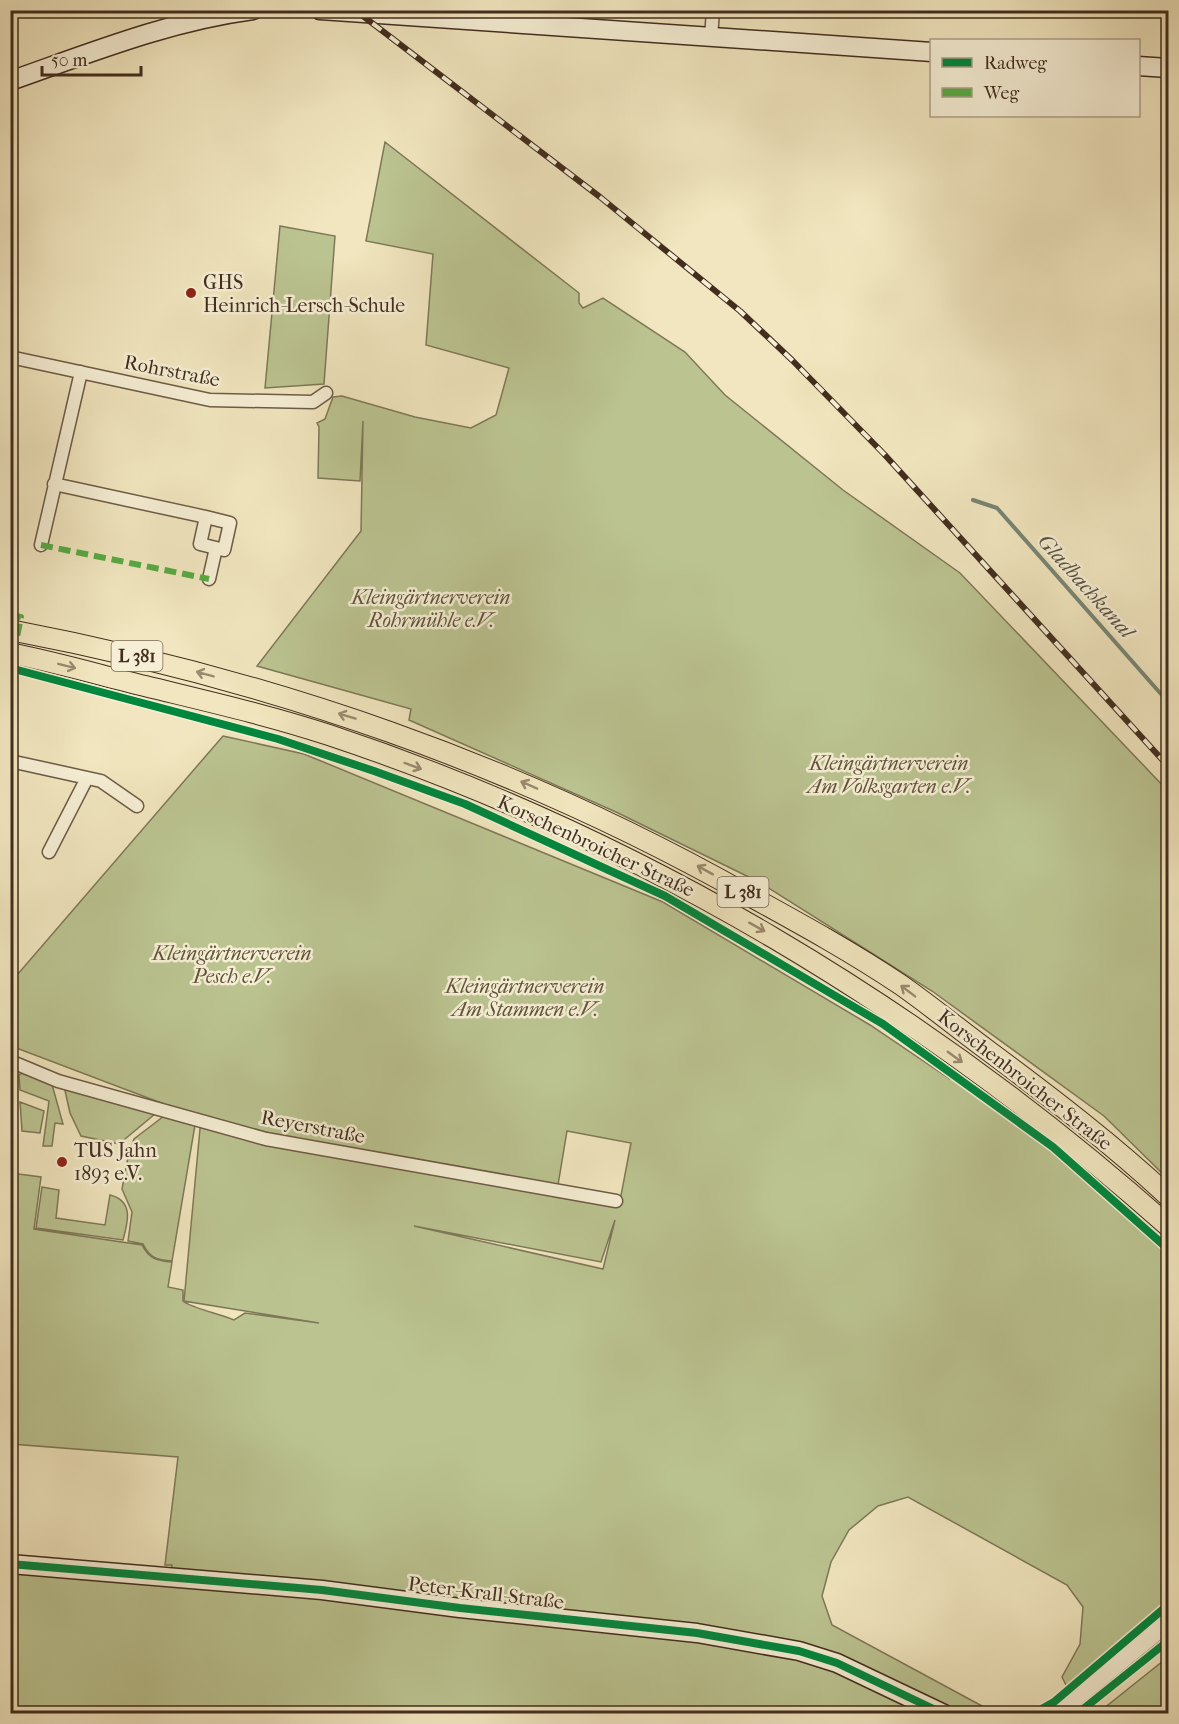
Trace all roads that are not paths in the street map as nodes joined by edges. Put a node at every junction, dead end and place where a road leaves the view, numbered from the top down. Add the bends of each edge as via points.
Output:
1 (253, 10) edge
2 (320, 10) edge
3 (713, 10) edge
4 (205, 14) edge
5 (382, 14) edge
6 (529, 18) edge
7 (711, 38) junction
8 (930, 52) edge
9 (1140, 66) edge
10 (1168, 68) edge
11 (10, 81) edge
12 (10, 357) edge
13 (81, 372) junction
14 (326, 393) dead end
15 (54, 484) junction
16 (206, 517) junction
17 (41, 545) dead end
18 (216, 548) junction
19 (208, 579) dead end
20 (10, 630) edge
21 (10, 653) edge
22 (10, 761) edge
23 (87, 778) junction
24 (136, 806) dead end
25 (49, 852) dead end
26 (10, 1061) edge
27 (1168, 1196) edge
28 (616, 1201) dead end
29 (1168, 1226) edge
30 (10, 1564) edge
31 (1168, 1622) edge
32 (944, 1713) edge
33 (1055, 1713) edge

1 - 4 street
2 - 5 street
3 - 7 street
4 - 11 street
5 - 6 street
6 - 7 street
7 - 8 street
9 - 10 street
12 - 13 street, Rohrstraße
13 - 14 street, Rohrstraße via 210,400 314,402
13 - 15 street
15 - 16 street
15 - 17 street
16 - 18 street via 200,544
16 - 18 street via 230,523 224,550
18 - 19 street
27 -> 20 main road, Korschenbroicher Straße / L 381 via 1051,1097 900,985 682,858 584,809 487,767 261,688 140,656
21 -> 29 main road, Korschenbroicher Straße / L 381 via 258,714 329,736 548,820 670,879 782,941 889,1010 1036,1117
22 - 23 street
23 - 24 street via 101,781
23 - 25 street
26 - 28 street, Reyerstraße via 58,1081 266,1139
30 - 32 street, Peter-Krall-Straße via 322,1590 697,1633 799,1651 837,1663
31 - 33 street

